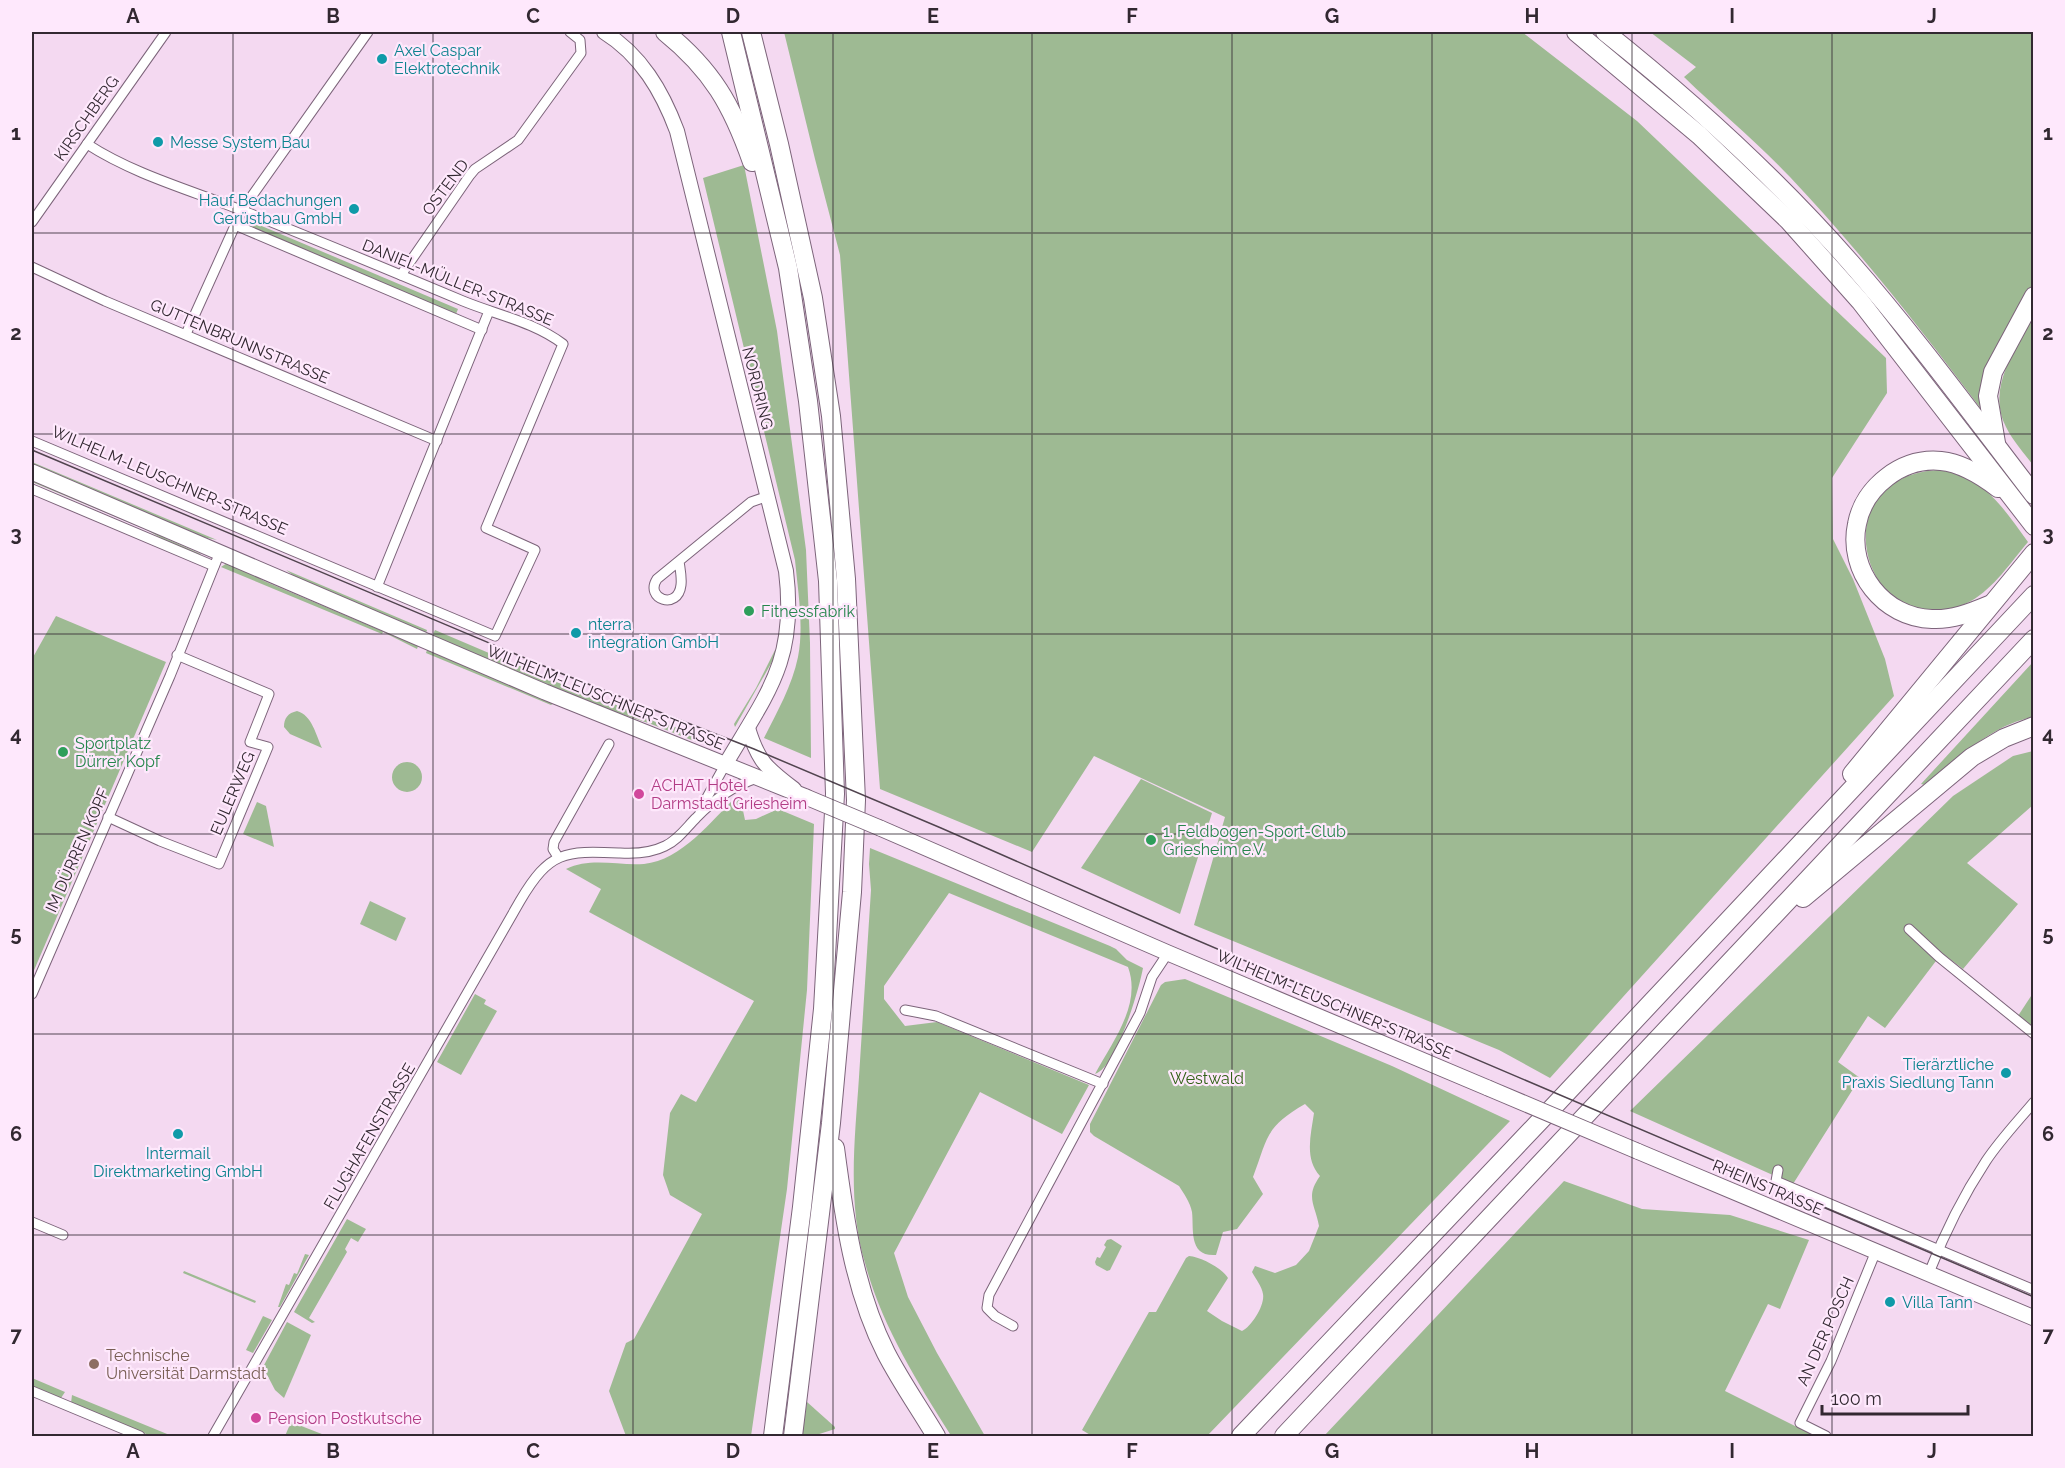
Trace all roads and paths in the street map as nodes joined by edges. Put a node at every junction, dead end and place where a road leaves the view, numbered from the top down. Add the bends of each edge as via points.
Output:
1 (166, 32) edge
2 (368, 32) edge
3 (570, 32) edge
4 (604, 32) edge
5 (665, 32) edge
6 (731, 32) edge
7 (751, 32) edge
8 (1576, 32) edge
9 (1605, 32) edge
10 (87, 144) junction
11 (242, 210) junction
12 (32, 222) edge
13 (235, 225) junction
14 (32, 267) edge
15 (788, 268) junction
16 (401, 275) junction
17 (2034, 296) edge
18 (489, 312) junction
19 (482, 330) junction
20 (186, 334) junction
21 (32, 441) edge
22 (437, 441) junction
23 (1997, 447) junction
24 (32, 472) edge
25 (32, 489) edge
26 (2031, 491) edge
27 (768, 496) junction
28 (2015, 502) junction
29 (2034, 526) edge
30 (2034, 553) edge
31 (217, 559) junction
32 (679, 561) dead end
33 (377, 587) junction
34 (2034, 595) edge
35 (1989, 605) junction
36 (495, 636) joint
37 (2034, 639) edge
38 (177, 655) junction
39 (2034, 726) edge
40 (748, 728) junction
41 (609, 744) dead end
42 (725, 765) junction
43 (757, 778) junction
44 (806, 797) junction
45 (108, 817) junction
46 (694, 820) junction
47 (1810, 835) junction
48 (558, 857) junction
49 (1909, 929) dead end
50 (1746, 945) junction
51 (1168, 953) junction
52 (32, 994) edge
53 (904, 1010) dead end
54 (2034, 1034) edge
55 (1103, 1084) junction
56 (1482, 1086) joint
57 (2034, 1102) edge
58 (831, 1123) junction
59 (1778, 1170) dead end
60 (32, 1222) edge
61 (63, 1235) dead end
62 (1938, 1250) junction
63 (1876, 1251) junction
64 (1929, 1274) junction
65 (2034, 1290) edge
66 (2034, 1318) edge
67 (1012, 1326) dead end
68 (32, 1391) edge
69 (140, 1437) edge
70 (213, 1437) edge
71 (773, 1437) edge
72 (793, 1437) edge
73 (936, 1437) edge
74 (1241, 1437) edge
75 (1284, 1437) edge
76 (1826, 1437) edge

1 - 10 street, KIRSCHBERG
2 - 11 street
3 - 16 street, OSTEND via 580,40 580,52 523,133 470,175
4 - 27 main road, NORDRING via 652,78 677,131
5 - 15 highway via 698,62 725,98 739,126
6 - 15 highway
7 - 58 highway via 813,298 835,446 846,579 856,800 852,892
8 - 28 highway via 1700,135 1796,228 1860,301
9 - 23 highway via 1736,143 1797,204 1885,302
10 - 11 street, DANIEL-MÜLLER-STRASSE via 111,158
10 - 12 street, KIRSCHBERG
11 - 13 street
11 - 16 street, DANIEL-MÜLLER-STRASSE
13 - 19 street, DANIEL-MÜLLER-STRASSE
13 - 20 street
14 - 20 street, GUTTENBRUNNSTRASSE
15 - 71 highway via 828,581 835,794 823,1009
16 - 18 street, DANIEL-MÜLLER-STRASSE
17 - 23 highway via 1990,383 1989,408
18 - 19 street
18 - 36 street, DANIEL-MÜLLER-STRASSE via 538,328 563,344 486,525 488,530 535,550
19 - 22 street
20 - 22 street, GUTTENBRUNNSTRASSE
21 - 33 street, WILHELM-LEUSCHNER-STRASSE
22 - 33 street
23 - 26 highway
24 - 31 main road, WILHELM-LEUSCHNER-STRASSE
25 - 31 street, WILHELM-LEUSCHNER-STRASSE
27 - 32 street via 751,502
27 - 40 main road, NORDRING via 786,571 789,623 778,671
28 - 29 highway
28 - 35 highway via 1967,468 1929,461 1904,467 1883,480 1869,496 1856,525 1857,555 1863,574 1876,594 1896,610 1918,618 1942,619
30 - 35 highway
31 - 38 street, IM DÜRREN KOPF
31 - 42 main road, WILHELM-LEUSCHNER-STRASSE
33 - 36 street, WILHELM-LEUSCHNER-STRASSE
34 - 47 highway
35 - 47 highway via 1857,768
37 - 50 highway
38 - 45 street, IM DÜRREN KOPF
38 - 45 street, EULERWEG via 269,694 250,742 268,747 219,864
39 - 50 highway via 1972,757
40 - 42 main road, NORDRING
40 - 44 main road via 758,757
41 - 48 street via 554,842
42 - 43 main road, WILHELM-LEUSCHNER-STRASSE
42 - 46 street
43 - 44 main road, WILHELM-LEUSCHNER-STRASSE
43 - 46 street via 726,793
44 - 51 main road, WILHELM-LEUSCHNER-STRASSE, bridge
45 - 52 street, IM DÜRREN KOPF
46 - 48 street via 669,844 648,853 583,852
47 - 74 highway
48 - 70 street, FLUGHAFENSTRASSE via 530,885
49 - 54 street
50 - 75 highway
51 - 55 street via 1152,977 1140,1013
51 - 56 main road, WILHELM-LEUSCHNER-STRASSE
53 - 55 street via 949,1021
55 - 67 street via 989,1295 987,1308
56 - 63 main road, RHEINSTRASSE, bridge
57 - 62 street via 1964,1196
58 - 72 highway
58 - 73 highway via 854,1264 870,1314 886,1353
59 - 62 street, RHEINSTRASSE via 1776,1181
60 - 61 street
62 - 64 street
62 - 65 street, RHEINSTRASSE
63 - 64 main road, RHEINSTRASSE
63 - 76 street, AN DER POSCH via 1800,1423
64 - 66 main road, RHEINSTRASSE
68 - 69 street

